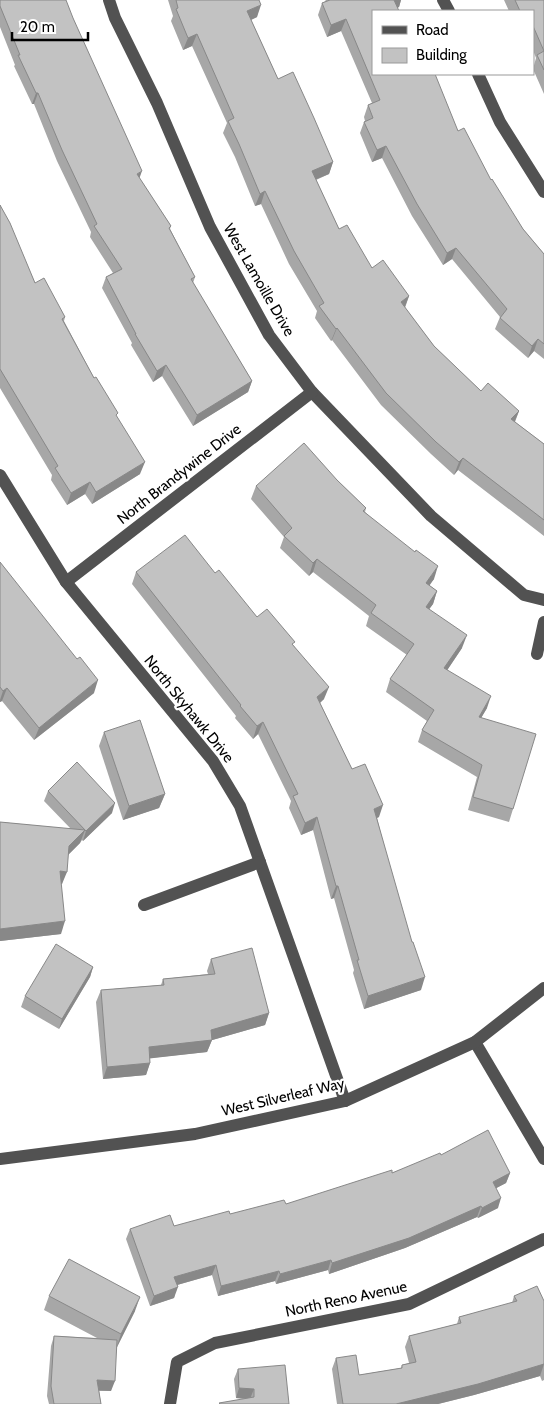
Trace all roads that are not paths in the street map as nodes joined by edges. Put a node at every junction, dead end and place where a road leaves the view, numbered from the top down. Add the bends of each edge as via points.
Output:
1 (109, 0) edge
2 (478, 75) edge
3 (544, 192) edge
4 (312, 392) junction
5 (0, 475) edge
6 (66, 582) junction
7 (544, 600) edge
8 (544, 622) edge
9 (537, 654) dead end
10 (260, 862) junction
11 (144, 904) dead end
12 (544, 988) edge
13 (475, 1042) junction
14 (345, 1102) junction
15 (544, 1159) edge
16 (0, 1160) edge
17 (544, 1239) edge
18 (170, 1404) edge

1 - 4 street, West Lamoille Drive via 210,227 269,336
2 - 3 street via 500,122
4 - 6 street, North Brandywine Drive
4 - 7 street, West Lamoille Drive via 431,516 524,595
5 - 6 street, North Skyhawk Drive
6 - 10 street, North Skyhawk Drive via 213,761 240,806
8 - 9 street
10 - 11 street
10 - 14 street, North Skyhawk Drive
12 - 13 street, West Silverleaf Way
13 - 14 street, West Silverleaf Way
13 - 15 street
14 - 16 street, West Silverleaf Way via 195,1134
17 - 18 street, North Reno Avenue via 409,1304 215,1343 177,1362

